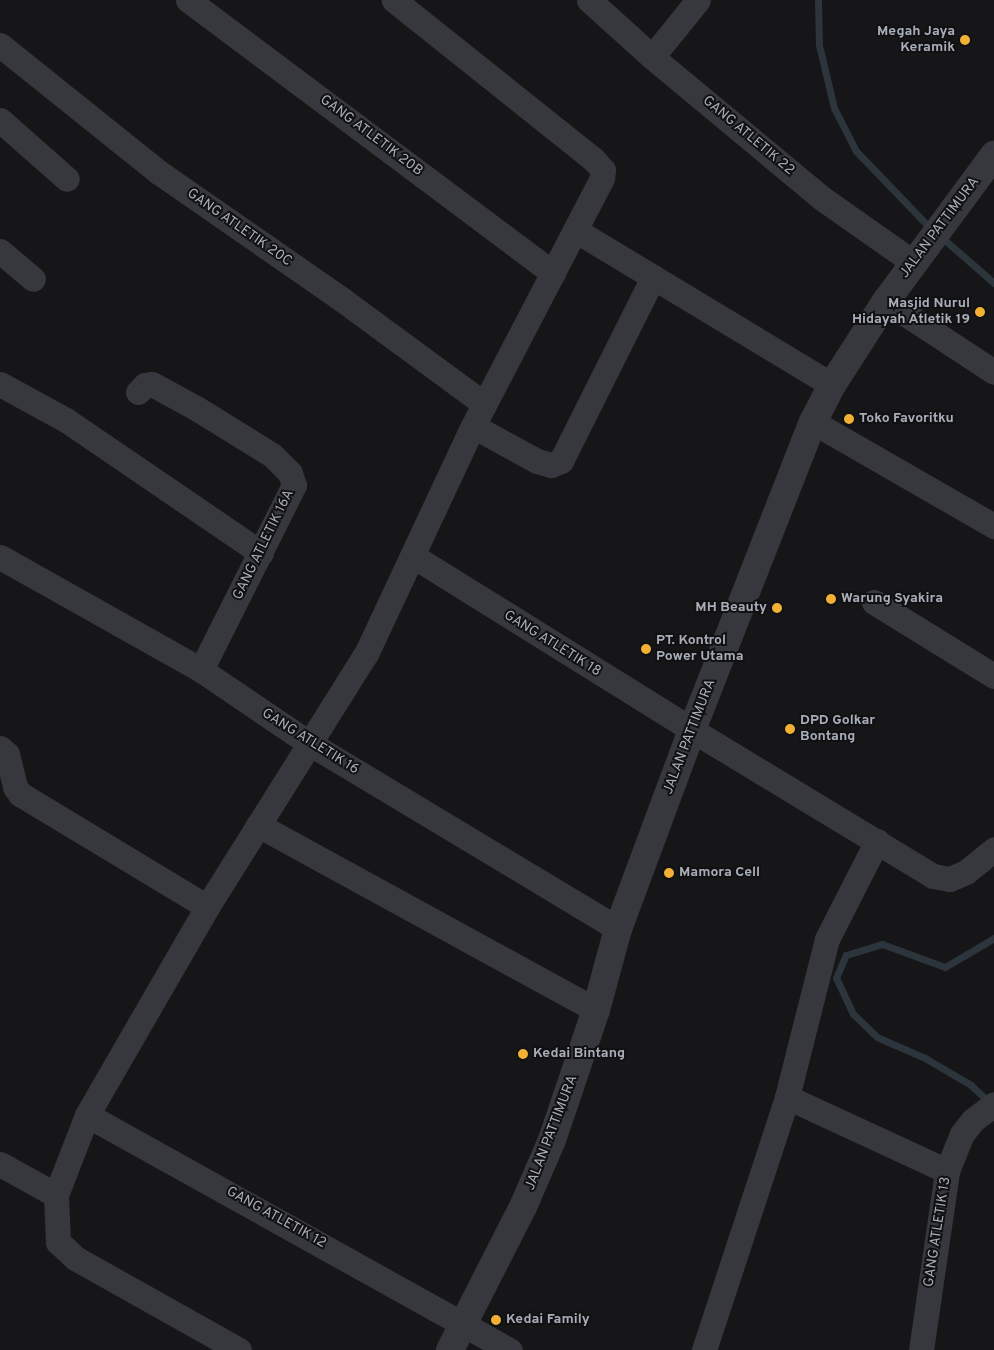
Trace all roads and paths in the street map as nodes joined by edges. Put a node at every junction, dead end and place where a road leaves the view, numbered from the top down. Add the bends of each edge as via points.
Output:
1 (188, 0) edge
2 (394, 0) edge
3 (589, 0) edge
4 (696, 1) edge
5 (0, 45) edge
6 (652, 57) junction
7 (0, 120) edge
8 (992, 161) edge
9 (67, 179) dead end
10 (575, 230) junction
11 (928, 245) junction
12 (0, 251) edge
13 (553, 273) junction
14 (653, 277) junction
15 (33, 279) dead end
16 (886, 301) junction
17 (994, 372) edge
18 (0, 384) edge
19 (832, 385) junction
20 (138, 392) dead end
21 (484, 404) junction
22 (813, 422) junction
23 (473, 426) junction
24 (994, 526) edge
25 (261, 553) junction
26 (413, 556) junction
27 (0, 558) edge
28 (874, 602) dead end
29 (201, 670) junction
30 (994, 676) edge
31 (692, 730) junction
32 (309, 743) junction
33 (0, 748) edge
34 (258, 825) junction
35 (877, 841) junction
36 (994, 850) edge
37 (207, 907) junction
38 (618, 929) junction
39 (596, 1010) junction
40 (787, 1097) junction
41 (994, 1104) edge
42 (88, 1115) junction
43 (0, 1164) edge
44 (947, 1171) junction
45 (56, 1195) junction
46 (464, 1322) junction
47 (239, 1350) edge
48 (450, 1350) edge
49 (510, 1350) edge
50 (704, 1350) edge
51 (921, 1350) edge

1 - 13 street, GANG ATLETIK 20B
2 - 10 street via 603,170 601,186
3 - 6 street, GANG ATLETIK 22
4 - 6 street
5 - 21 street, GANG ATLETIK 20C via 160,173 344,300
6 - 11 street, GANG ATLETIK 22 via 823,199
7 - 9 street
8 - 11 street, JALAN PATTIMURA
10 - 13 street
10 - 14 street
11 - 16 street, JALAN PATTIMURA
12 - 15 street
13 - 21 street
14 - 19 street
14 - 23 street via 561,461 550,465 538,461
16 - 17 street
16 - 19 street, JALAN PATTIMURA
18 - 25 street via 66,420
19 - 22 street, JALAN PATTIMURA
20 - 25 street, GANG ATLETIK 16A via 145,385 159,386 272,455 290,473 294,485
21 - 23 street
22 - 24 street
22 - 31 street, JALAN PATTIMURA
23 - 26 street
25 - 29 street, GANG ATLETIK 16A
26 - 31 street, GANG ATLETIK 18
26 - 32 street via 366,654
27 - 29 street, GANG ATLETIK 16
28 - 30 street
29 - 32 street, GANG ATLETIK 16
31 - 35 street, GANG ATLETIK 18
31 - 38 street, JALAN PATTIMURA
32 - 34 street
32 - 38 street, GANG ATLETIK 16
33 - 37 street via 7,754 15,787 20,794
34 - 37 street
34 - 39 street
35 - 36 street, GANG ATLETIK 18 via 933,876 942,878 966,872
35 - 40 street via 827,939
37 - 42 street
38 - 39 street, JALAN PATTIMURA
39 - 46 street, JALAN PATTIMURA via 536,1178
40 - 44 street
40 - 50 street
41 - 44 street, GANG ATLETIK 13 via 973,1120 962,1134
42 - 45 street
42 - 46 street, GANG ATLETIK 12
43 - 45 street
44 - 51 street, GANG ATLETIK 13
45 - 47 street via 58,1242 75,1258
46 - 48 street, JALAN PATTIMURA
46 - 49 street, GANG ATLETIK 12

